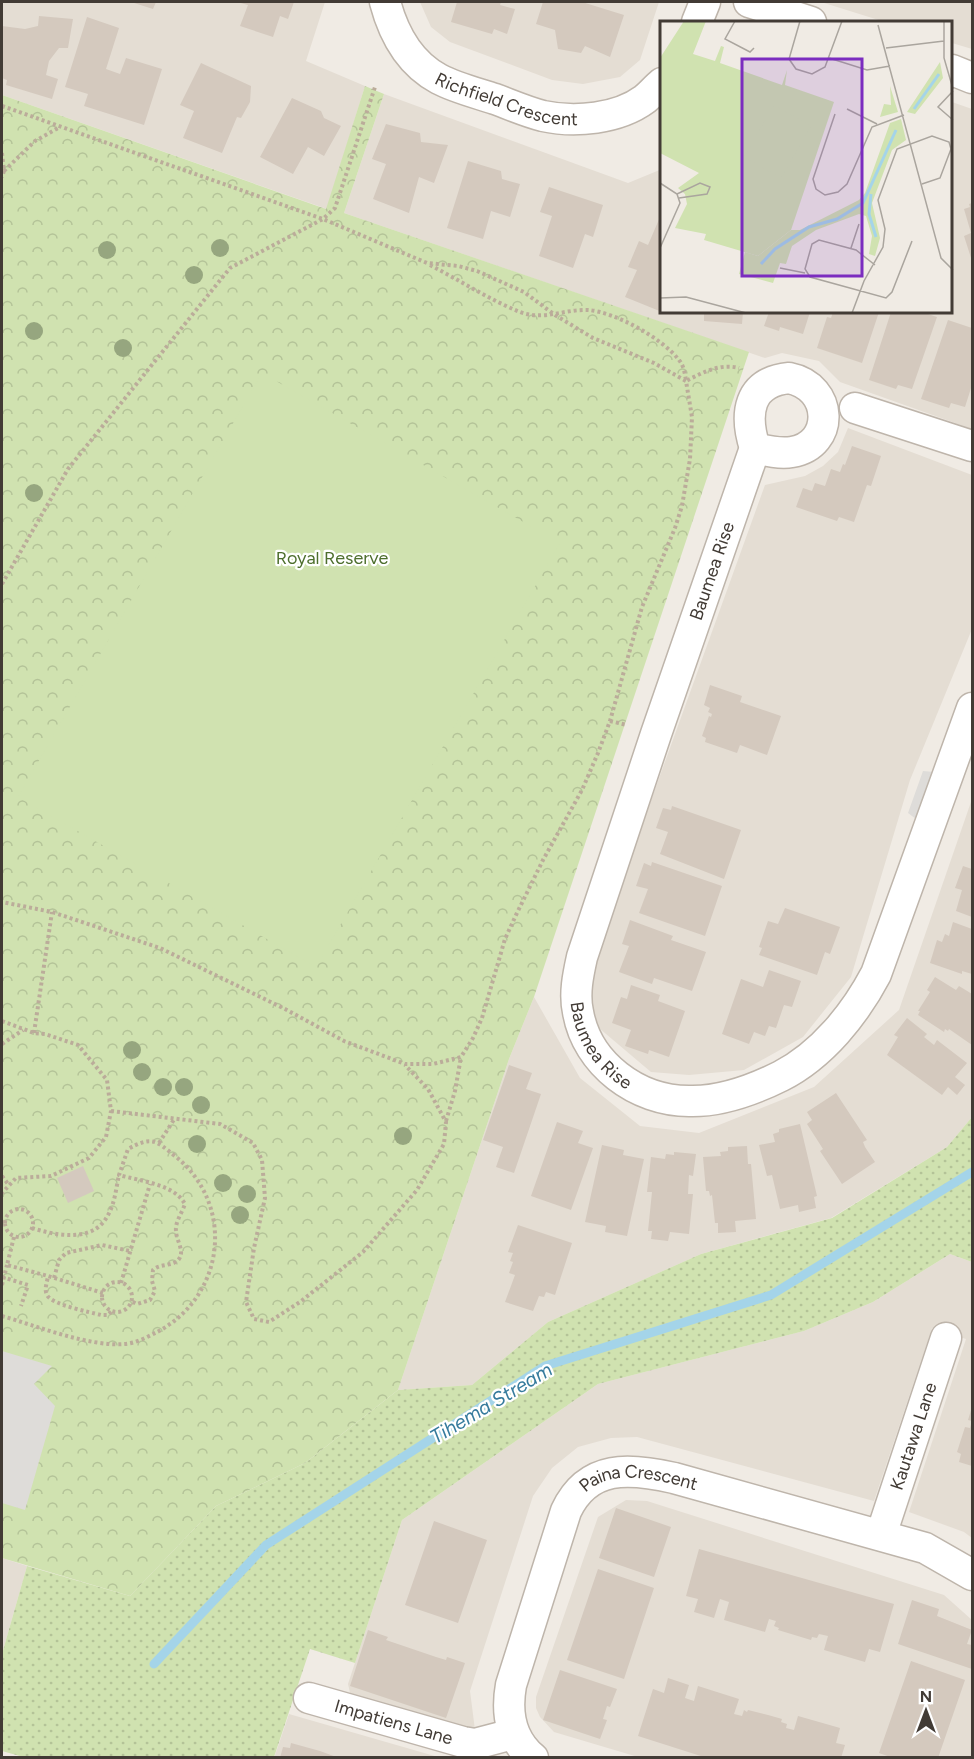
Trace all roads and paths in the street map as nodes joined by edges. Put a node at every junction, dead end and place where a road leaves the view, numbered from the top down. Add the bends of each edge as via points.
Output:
1 (385, 2) edge
2 (705, 2) edge
3 (750, 2) edge
4 (697, 21) edge
5 (808, 21) edge
6 (953, 71) edge
7 (972, 78) edge
8 (660, 85) edge
9 (375, 87) dead end
10 (2, 106) edge
11 (60, 127) junction
12 (2, 153) edge
13 (4, 171) junction
14 (2, 177) edge
15 (323, 219) junction
16 (427, 263) junction
17 (555, 315) junction
18 (735, 367) dead end
19 (686, 381) junction
20 (855, 408) dead end
21 (972, 446) edge
22 (755, 448) dead end
23 (2, 584) edge
24 (972, 708) edge
25 (610, 721) junction
26 (629, 725) dead end
27 (2, 902) edge
28 (52, 912) junction
29 (2, 1021) edge
30 (24, 1029) junction
31 (34, 1033) junction
32 (2, 1044) edge
33 (461, 1057) junction
34 (405, 1064) junction
35 (111, 1111) junction
36 (175, 1118) junction
37 (446, 1122) junction
38 (159, 1143) junction
39 (119, 1175) junction
40 (2, 1176) edge
41 (8, 1184) junction
42 (150, 1184) junction
43 (2, 1193) edge
44 (4, 1216) edge
45 (32, 1228) junction
46 (14, 1237) junction
47 (130, 1251) junction
48 (8, 1265) junction
49 (48, 1276) junction
50 (3, 1278) edge
51 (54, 1278) junction
52 (120, 1283) junction
53 (2, 1286) edge
54 (103, 1293) junction
55 (131, 1301) junction
56 (21, 1306) dead end
57 (112, 1311) junction
58 (2, 1316) edge
59 (946, 1338) dead end
60 (881, 1535) junction
61 (972, 1575) edge
62 (309, 1698) dead end
63 (513, 1734) junction
64 (533, 1758) edge

1 - 8 street, Richfield Crescent via 398,37 422,68 439,79 543,116 599,118 644,100
2 - 4 street
3 - 5 street
6 - 7 street
9 - 15 path via 338,202
10 - 11 path
11 - 13 path via 35,141
11 - 15 path
12 - 13 path
13 - 14 path
15 - 16 path
15 - 23 path via 230,268 68,470
16 - 17 path via 519,311
16 - 17 path via 458,266 495,278 524,292
17 - 19 path via 593,338
17 - 19 path via 589,310 616,317 672,352 683,367
18 - 19 path via 714,368
19 - 25 path via 692,417 682,506 642,608
20 - 21 street
22 - 24 street, Baumea Rise via 582,957 577,1011 590,1045 611,1072 657,1097 691,1102 709,1100 746,1091 782,1076 827,1041 854,1011 876,974
25 - 26 path
25 - 33 path via 582,790 516,915 482,1018
27 - 28 path
28 - 31 path
28 - 34 path via 160,948 344,1041
29 - 30 path
30 - 31 path
30 - 32 path
31 - 35 path via 78,1045 107,1080
33 - 34 path via 433,1064
33 - 37 path
34 - 37 path via 428,1089
35 - 36 path
35 - 41 path via 106,1137 89,1158 51,1176 15,1178
36 - 37 path via 220,1124 253,1143 262,1160 265,1198 246,1302 254,1319 269,1322 363,1252 417,1190 444,1144
36 - 38 path
38 - 39 path via 144,1140 128,1149
38 - 58 path via 185,1164 207,1193 215,1221 211,1269 186,1311 164,1328 126,1344 96,1343
39 - 42 path
39 - 45 path via 114,1202 98,1228 81,1235 63,1236
40 - 41 path
41 - 43 path
42 - 47 path
42 - 55 path via 173,1191 185,1204 176,1232 181,1252 172,1264 158,1265 153,1270 155,1291 150,1300 137,1304
44 - 45 path via 11,1210 26,1210 32,1218
44 - 46 path via 4,1228
45 - 46 path via 23,1238
46 - 48 path
47 - 51 path via 102,1245 66,1253 59,1260
47 - 52 path
48 - 49 path
48 - 50 path
49 - 51 path
49 - 57 path via 47,1295 54,1302 101,1315
50 - 53 path
50 - 56 path via 28,1285
51 - 54 path
52 - 54 path via 108,1286
52 - 55 path via 130,1292
54 - 57 path via 104,1306
55 - 57 path via 126,1309
59 - 60 street, Kautawa Lane
60 - 61 street, Paina Crescent via 925,1548
60 - 63 street, Paina Crescent via 650,1473 608,1473 592,1480 571,1499 566,1511 510,1685 508,1704
62 - 63 street, Impatiens Lane via 474,1744
63 - 64 street, Paina Crescent

